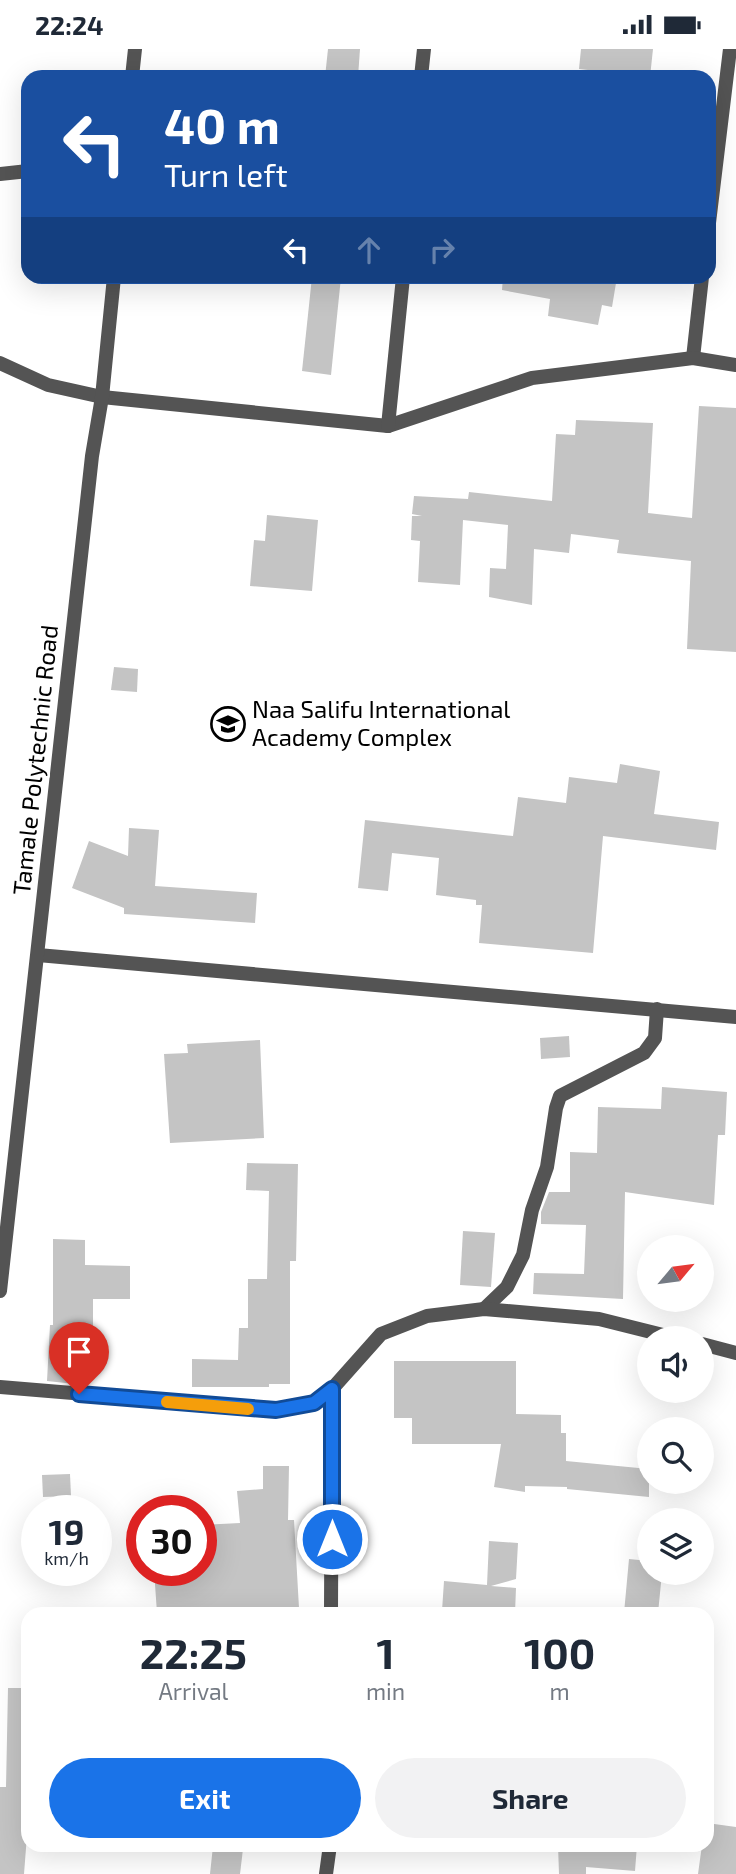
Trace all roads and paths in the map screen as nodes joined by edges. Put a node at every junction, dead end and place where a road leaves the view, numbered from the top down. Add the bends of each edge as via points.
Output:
1 (135, 49) edge
2 (424, 49) edge
3 (730, 49) edge
4 (133, 70) edge
5 (422, 70) edge
6 (716, 165) edge
7 (21, 172) edge
8 (0, 174) edge
9 (113, 284) edge
10 (401, 284) edge
11 (701, 284) edge
12 (693, 358) junction
13 (0, 363) edge
14 (736, 365) edge
15 (103, 397) junction
16 (388, 426) junction
17 (38, 955) junction
18 (657, 1009) junction
19 (736, 1017) edge
20 (0, 1291) edge
21 (484, 1309) junction
22 (637, 1328) edge
23 (714, 1347) edge
24 (736, 1353) edge
25 (0, 1387) edge
26 (332, 1389) junction
27 (331, 1607) edge
28 (329, 1852) edge
29 (326, 1874) edge

1 - 4 street
2 - 5 street
3 - 6 street
7 - 8 street
9 - 15 street, Tamale Polytechnic Road
10 - 16 street
11 - 12 street
12 - 14 street
12 - 16 street via 532,378
13 - 15 street via 47,385
15 - 16 street
15 - 17 street, Tamale Polytechnic Road via 92,456
17 - 18 street
17 - 20 street, Tamale Polytechnic Road
18 - 19 street
18 - 21 street via 655,1038 644,1053 560,1096 523,1255 507,1287
21 - 22 street via 599,1319
21 - 26 street via 427,1316 381,1334
23 - 24 street
25 - 26 street via 276,1410 314,1403
26 - 27 street
28 - 29 street

